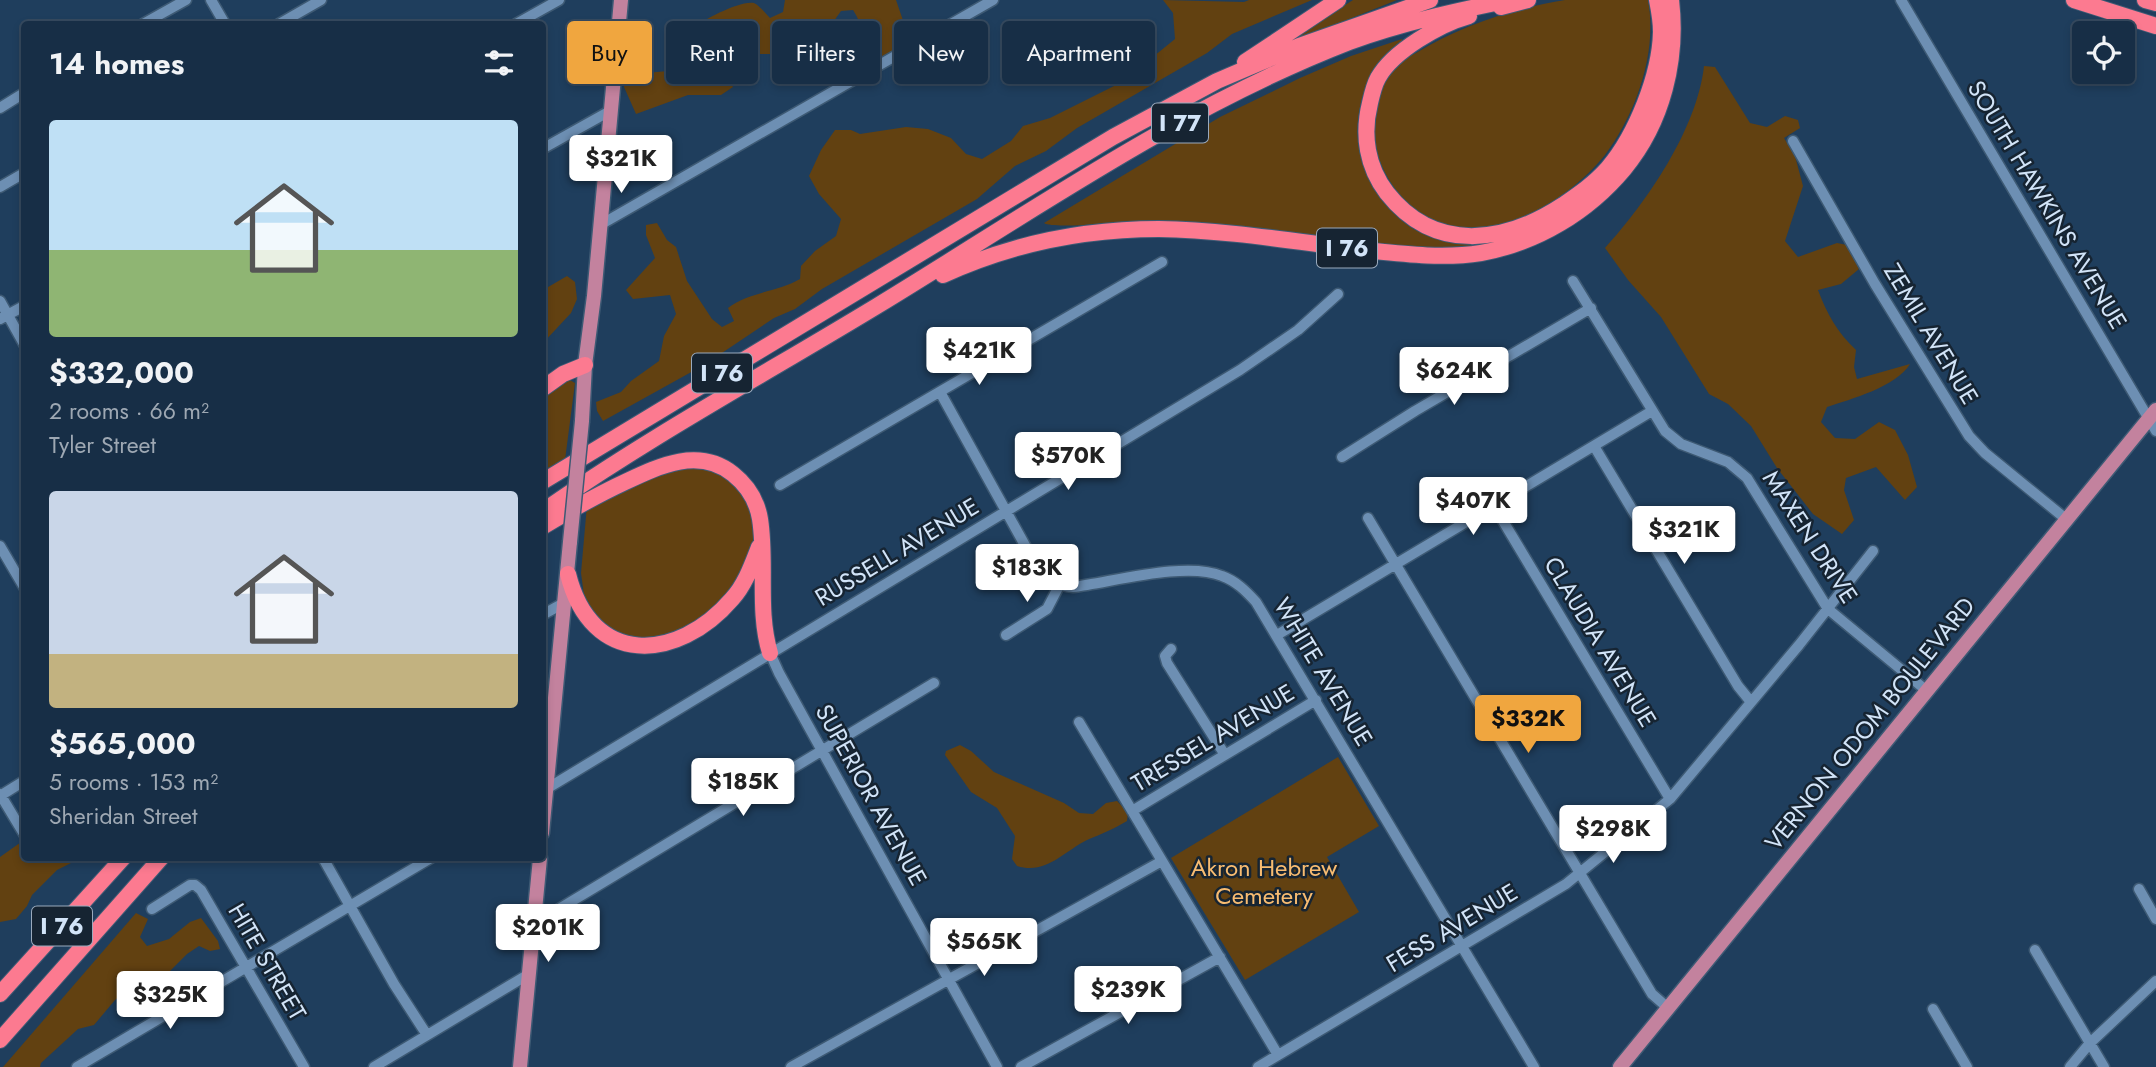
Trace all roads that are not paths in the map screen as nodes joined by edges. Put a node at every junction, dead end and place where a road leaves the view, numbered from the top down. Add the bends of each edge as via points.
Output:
1 (186, 0) edge
2 (211, 0) edge
3 (321, 0) edge
4 (559, 0) edge
5 (621, 0) edge
6 (993, 0) edge
7 (1338, 0) edge
8 (1430, 0) edge
9 (1510, 0) edge
10 (1528, 0) edge
11 (1657, 0) edge
12 (1671, 0) edge
13 (1901, 0) edge
14 (2074, 0) edge
15 (2145, 0) edge
16 (2156, 3) edge
17 (149, 21) edge
18 (223, 21) edge
19 (284, 21) edge
20 (521, 21) edge
21 (2156, 26) edge
22 (1217, 81) junction
23 (21, 95) edge
24 (0, 108) edge
25 (610, 111) junction
26 (1793, 141) dead end
27 (546, 147) edge
28 (21, 175) edge
29 (0, 187) edge
30 (600, 225) junction
31 (1163, 262) dead end
32 (1573, 281) dead end
33 (1338, 294) dead end
34 (0, 302) edge
35 (877, 306) junction
36 (21, 308) edge
37 (1591, 308) junction
38 (4, 317) edge
39 (21, 340) edge
40 (585, 365) junction
41 (546, 386) edge
42 (940, 392) junction
43 (1652, 411) junction
44 (2154, 420) edge
45 (1594, 446) junction
46 (1342, 457) dead end
47 (546, 480) edge
48 (780, 485) dead end
49 (1494, 506) junction
50 (546, 509) edge
51 (1006, 511) junction
52 (1368, 518) dead end
53 (2066, 519) junction
54 (546, 524) edge
55 (762, 538) junction
56 (0, 546) edge
57 (1873, 551) dead end
58 (1396, 565) junction
59 (568, 575) junction
60 (21, 582) edge
61 (1060, 584) junction
62 (564, 603) junction
63 (1828, 609) junction
64 (546, 613) edge
65 (1006, 635) dead end
66 (1278, 635) junction
67 (1171, 649) dead end
68 (770, 653) junction
69 (934, 683) dead end
70 (1927, 691) junction
71 (1316, 700) junction
72 (1751, 702) junction
73 (1079, 722) dead end
74 (822, 750) junction
75 (1225, 755) junction
76 (546, 780) edge
77 (21, 783) edge
78 (546, 789) edge
79 (0, 795) edge
80 (1670, 799) junction
81 (1132, 811) junction
82 (21, 829) edge
83 (120, 861) edge
84 (158, 861) edge
85 (325, 861) edge
86 (426, 861) edge
87 (540, 861) edge
88 (1162, 861) junction
89 (1579, 872) junction
90 (2139, 889) dead end
91 (351, 905) junction
92 (152, 909) dead end
93 (2156, 919) edge
94 (534, 924) junction
95 (1462, 946) junction
96 (2035, 950) dead end
97 (1220, 957) junction
98 (245, 967) junction
99 (529, 974) junction
100 (948, 980) junction
101 (2156, 981) edge
102 (0, 994) edge
103 (1668, 1008) junction
104 (1933, 1009) dead end
105 (426, 1035) junction
106 (0, 1040) edge
107 (2090, 1044) junction
108 (1278, 1055) junction
109 (301, 1066) edge
110 (77, 1067) edge
111 (374, 1067) edge
112 (520, 1067) edge
113 (790, 1067) edge
114 (997, 1067) edge
115 (1021, 1067) edge
116 (1258, 1067) edge
117 (1534, 1067) edge
118 (1620, 1067) edge
119 (1968, 1067) edge
120 (2070, 1067) edge
121 (2104, 1067) edge

1 - 17 street
2 - 18 street
3 - 19 street
4 - 20 street
5 - 25 main road
6 - 30 street
7 - 22 highway, I 76
8 - 22 highway, I 77 via 1299,46
9 - 35 highway, I 77 via 1351,41 1281,71 1154,137
10 - 11 highway via 1460,18 1416,41 1390,62 1376,85 1366,126 1368,157 1392,198 1434,230 1473,237 1522,228 1585,190 1608,168 1630,135 1656,65 1661,31
12 - 35 highway, I 76 via 1674,24 1667,84 1646,139 1611,185 1563,222 1527,240 1479,253 1442,256 1186,230 1093,232 1046,239 969,263
13 - 44 street, SOUTH HAWKINS AVENUE
14 - 21 highway
15 - 16 highway
22 - 47 highway, I 76 via 1101,144
23 - 24 street
25 - 27 street
25 - 30 main road
26 - 53 street, ZEMIL AVENUE via 1969,436
28 - 29 street
30 - 40 main road
31 - 42 street
32 - 37 street, MAXEN DRIVE
33 - 51 street, RUSSELL AVENUE via 1298,330 1240,370
34 - 38 street
35 - 50 highway, I 76
36 - 38 street
37 - 43 street, MAXEN DRIVE
37 - 46 street
38 - 39 street
40 - 41 highway
40 - 59 main road, bridge
42 - 48 street
42 - 51 street
43 - 45 street
43 - 63 street, MAXEN DRIVE via 1673,439 1728,462 1747,478
44 - 53 main road, VERNON ODOM BOULEVARD
45 - 49 street
45 - 72 street
49 - 58 street
49 - 80 street, CLAUDIA AVENUE
51 - 61 street via 1037,567
51 - 68 street, RUSSELL AVENUE
52 - 58 street
53 - 70 main road, VERNON ODOM BOULEVARD
54 - 55 highway via 583,501 662,465 690,460 720,466 740,480 754,499
55 - 59 highway via 740,589 718,614 691,633 654,645 628,645 602,634 584,615
55 - 68 highway via 763,628
56 - 60 street
57 - 63 street, FESS AVENUE
58 - 66 street
58 - 89 street
59 - 62 main road
61 - 65 street via 1047,608
61 - 66 street, WHITE AVENUE via 1073,587 1187,570 1219,574 1249,594
62 - 64 street
62 - 76 main road
63 - 70 street, MAXEN DRIVE
63 - 72 street, FESS AVENUE
66 - 71 street, WHITE AVENUE
67 - 75 street via 1165,656 1167,663
68 - 74 street, SUPERIOR AVENUE
68 - 78 street, RUSSELL AVENUE
69 - 74 street
70 - 103 main road, VERNON ODOM BOULEVARD
71 - 75 street, TRESSEL AVENUE
71 - 95 street, WHITE AVENUE
72 - 80 street, FESS AVENUE
73 - 81 street
74 - 94 street
74 - 100 street, SUPERIOR AVENUE
75 - 81 street, TRESSEL AVENUE
77 - 79 street
79 - 82 street
80 - 89 street, FESS AVENUE
81 - 88 street
83 - 102 highway, I 76
84 - 106 highway, I 76
85 - 91 street
86 - 91 street
87 - 94 main road
88 - 97 street
88 - 100 street
89 - 95 street, FESS AVENUE
89 - 103 street via 1652,994
90 - 93 street
91 - 98 street
91 - 105 street
92 - 98 street, HITE STREET via 195,885
94 - 99 main road
95 - 108 street, FESS AVENUE
95 - 117 street, WHITE AVENUE
96 - 107 street
97 - 108 street
97 - 115 street
98 - 109 street, HITE STREET
98 - 110 street
99 - 105 street
99 - 112 main road
100 - 113 street
100 - 114 street, SUPERIOR AVENUE
101 - 107 street
103 - 118 main road, VERNON ODOM BOULEVARD
104 - 119 street
105 - 111 street
107 - 120 street
107 - 121 street
108 - 116 street, FESS AVENUE

